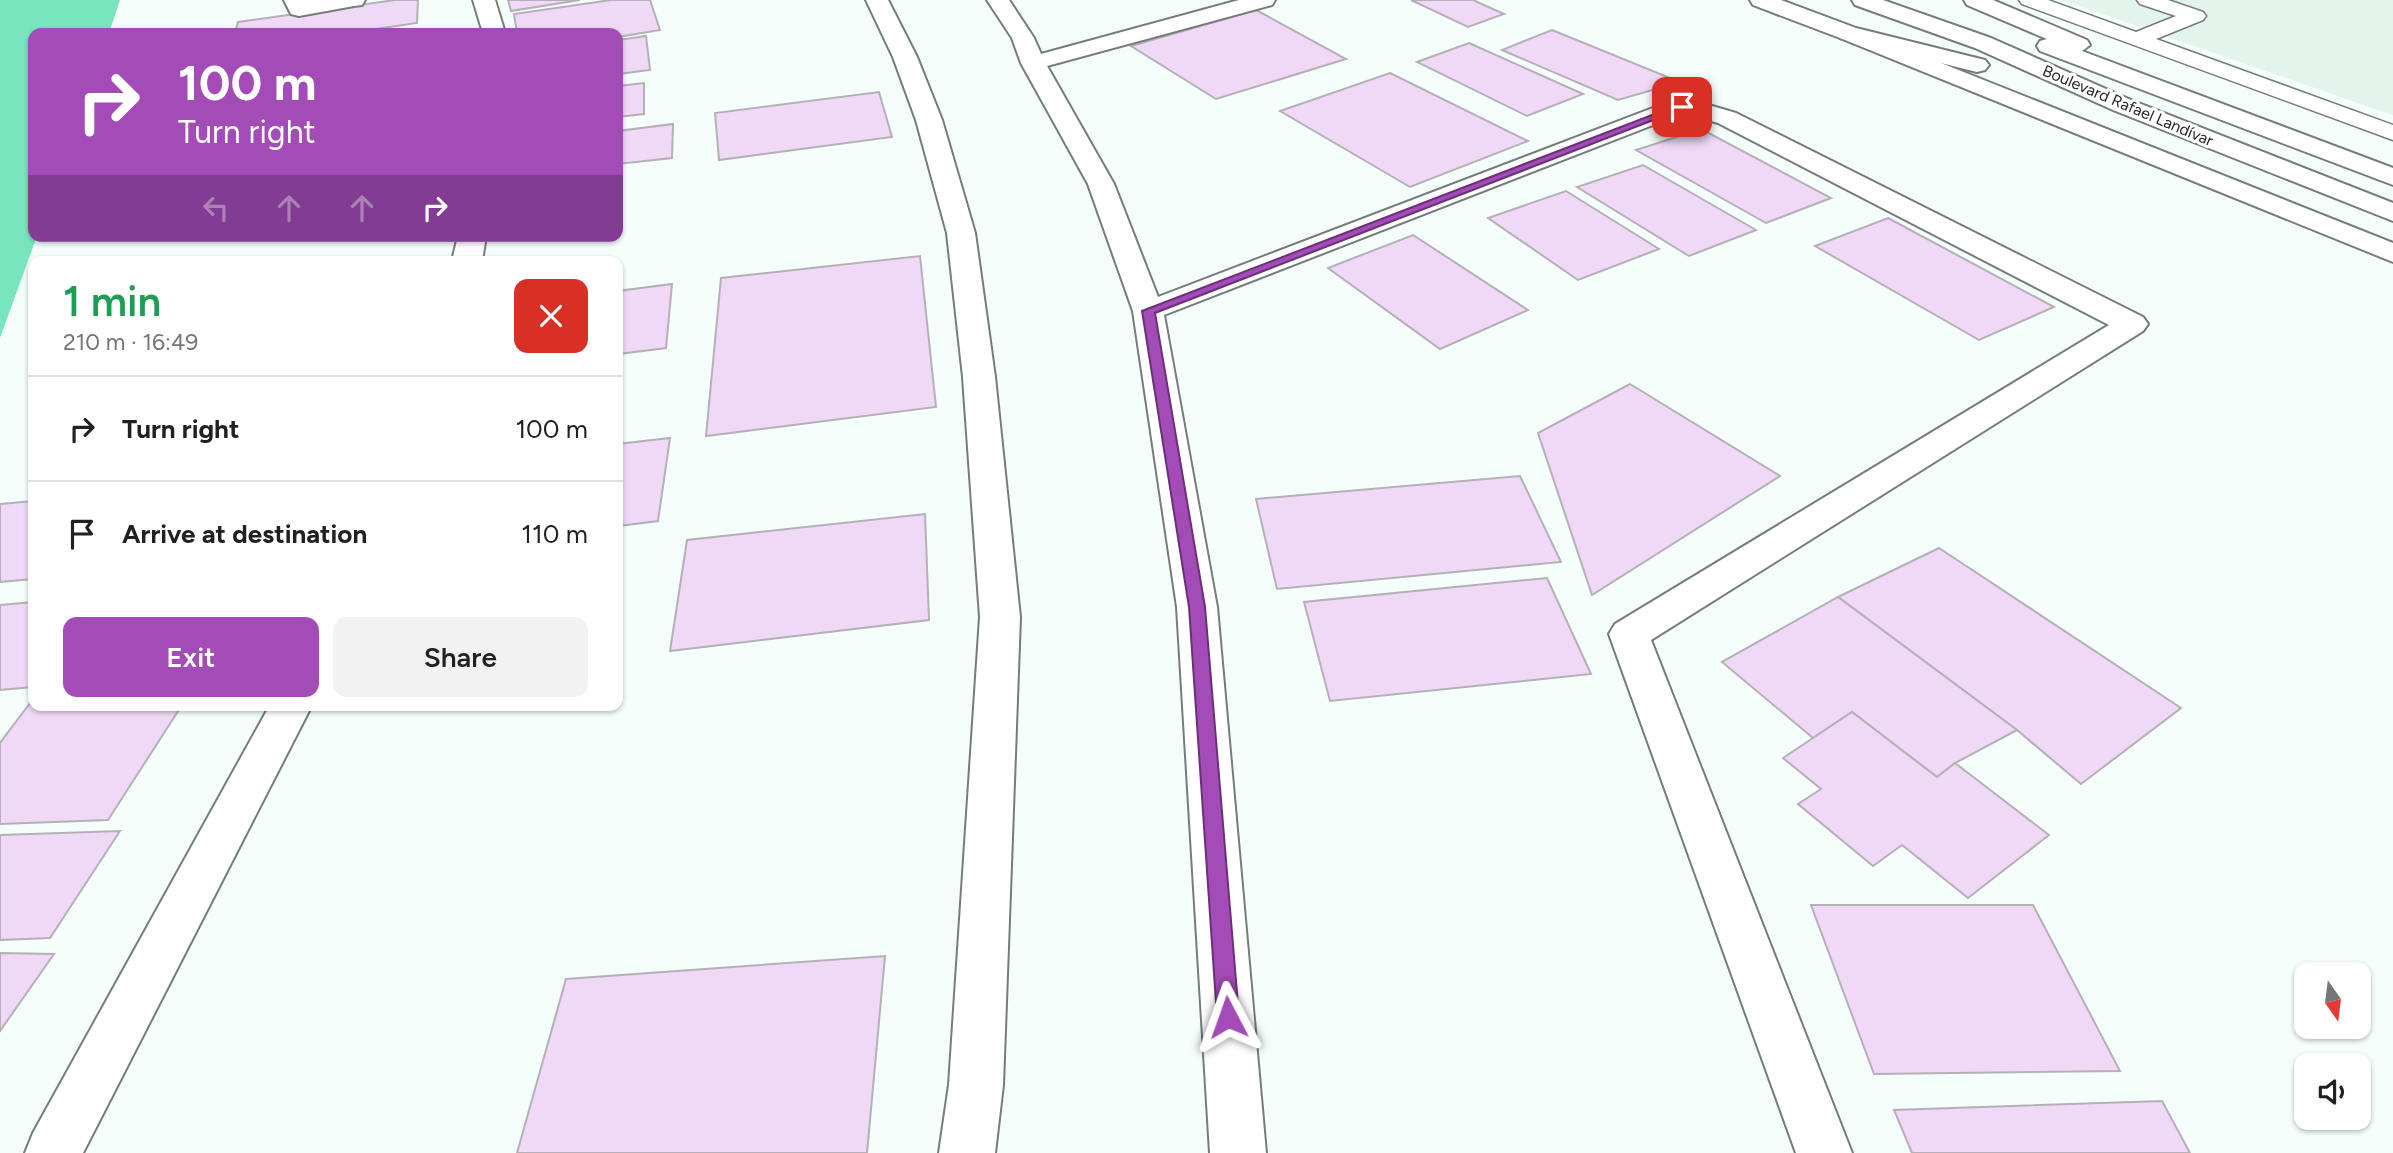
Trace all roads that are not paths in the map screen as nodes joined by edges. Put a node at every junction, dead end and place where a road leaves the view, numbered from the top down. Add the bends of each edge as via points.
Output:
1 (295, 0) edge
2 (354, 0) edge
3 (484, 0) edge
4 (877, 0) edge
5 (998, 0) edge
6 (1264, 0) edge
7 (1761, 0) edge
8 (1863, 0) edge
9 (1927, 0) edge
10 (1975, 0) edge
11 (2029, 0) edge
12 (2147, 0) edge
13 (492, 28) edge
14 (1848, 33) junction
15 (2136, 39) junction
16 (1035, 44) junction
17 (2122, 105) junction
18 (2393, 133) edge
19 (2393, 166) edge
20 (2393, 177) edge
21 (2393, 213) edge
22 (2393, 253) edge
23 (1148, 311) junction
24 (288, 711) edge
25 (53, 1153) edge
26 (967, 1153) edge
27 (1238, 1153) edge
28 (1824, 1153) edge

1 - 2 street via 299,9
3 - 13 street
4 - 26 street via 929,120 961,233 1000,617 976,1085
5 - 16 street
6 - 16 street
7 - 14 street
8 - 17 street, Boulevard Rafael Landívar via 1983,43
9 - 20 street, Boulevard Rafael Landívar
10 - 19 street
11 - 15 lane
12 - 15 lane via 2196,16
14 - 17 street
14 - 22 street
15 - 18 lane
16 - 23 street via 1101,184
17 - 21 street, Boulevard Rafael Landívar
23 - 27 street via 1197,607
23 - 28 street via 1667,111 1695,107 1727,117 2132,324 1629,634
24 - 25 street

